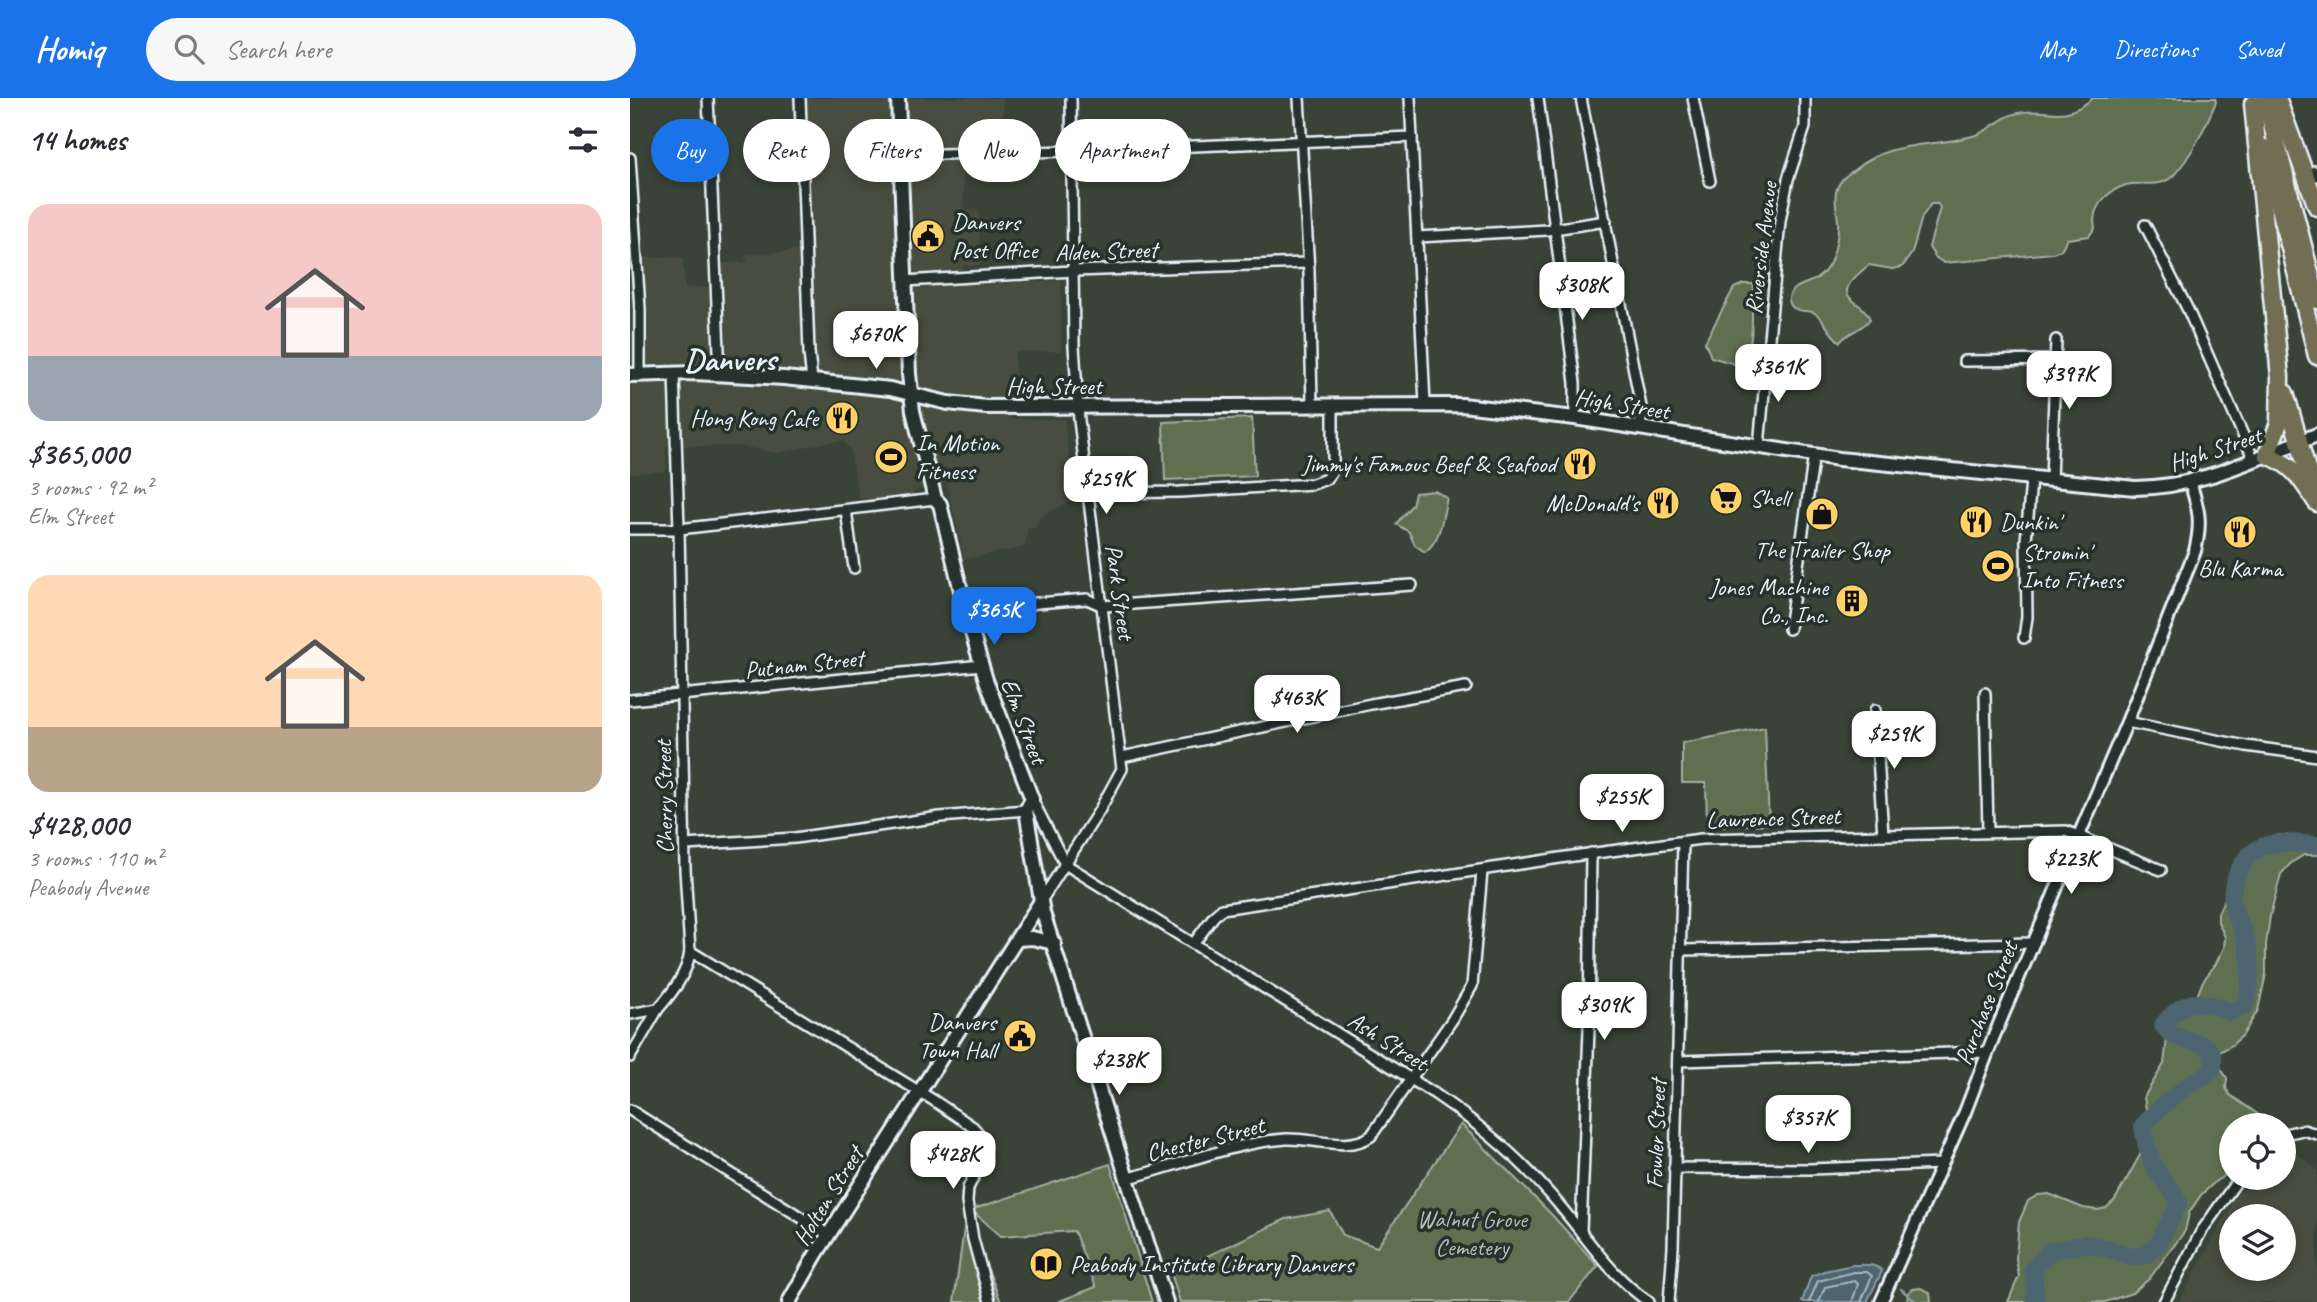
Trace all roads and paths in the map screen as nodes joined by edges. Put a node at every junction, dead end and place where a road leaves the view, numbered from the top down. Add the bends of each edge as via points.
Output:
1 (708, 98) edge
2 (800, 98) edge
3 (898, 98) edge
4 (1071, 98) edge
5 (1300, 98) edge
6 (1410, 98) edge
7 (1538, 98) edge
8 (1581, 98) edge
9 (1693, 98) edge
10 (1805, 98) edge
11 (2277, 98) edge
12 (2257, 100) edge
13 (899, 119) edge
14 (1071, 119) edge
15 (1412, 137) junction
16 (1302, 143) junction
17 (1191, 147) edge
18 (1055, 151) edge
19 (944, 154) edge
20 (630, 158) edge
21 (1710, 181) dead end
22 (901, 182) edge
23 (1072, 182) edge
24 (2317, 207) edge
25 (1606, 221) junction
26 (2145, 225) dead end
27 (1554, 229) junction
28 (1417, 237) junction
29 (1308, 263) junction
30 (1073, 271) junction
31 (905, 281) junction
32 (2317, 300) edge
33 (2056, 340) dead end
34 (2317, 356) edge
35 (1964, 360) dead end
36 (2056, 360) junction
37 (674, 373) junction
38 (635, 374) edge
39 (720, 374) junction
40 (2280, 377) junction
41 (812, 381) junction
42 (911, 394) junction
43 (1312, 404) junction
44 (1333, 404) junction
45 (1424, 404) junction
46 (1078, 407) junction
47 (1575, 418) junction
48 (1640, 428) junction
49 (2317, 435) edge
50 (2298, 442) junction
51 (1759, 446) junction
52 (1814, 454) junction
53 (2260, 458) junction
54 (2031, 479) junction
55 (2051, 481) junction
56 (2190, 482) junction
57 (1088, 493) junction
58 (934, 499) junction
59 (2317, 503) edge
60 (846, 510) junction
61 (630, 529) edge
62 (679, 529) junction
63 (854, 568) dead end
64 (1412, 584) dead end
65 (1103, 606) junction
66 (967, 616) junction
67 (1790, 629) dead end
68 (2024, 638) dead end
69 (982, 665) junction
70 (1466, 687) dead end
71 (1984, 693) dead end
72 (682, 696) junction
73 (630, 700) edge
74 (1875, 710) dead end
75 (2127, 722) junction
76 (2317, 756) edge
77 (1122, 757) junction
78 (1029, 805) junction
79 (1988, 832) junction
80 (1883, 835) junction
81 (2079, 836) junction
82 (1683, 842) junction
83 (685, 845) junction
84 (1591, 853) junction
85 (1065, 864) junction
86 (2161, 870) dead end
87 (1482, 871) junction
88 (1041, 901) junction
89 (1017, 939) junction
90 (1054, 943) junction
91 (1194, 943) junction
92 (2034, 943) junction
93 (1682, 950) junction
94 (690, 951) junction
95 (658, 1009) junction
96 (630, 1014) edge
97 (1988, 1052) junction
98 (630, 1058) edge
99 (1678, 1061) junction
100 (1412, 1079) junction
101 (919, 1093) junction
102 (630, 1110) edge
103 (2296, 1131) edge
104 (2317, 1134) edge
105 (1942, 1164) junction
106 (1674, 1168) junction
107 (1128, 1178) junction
108 (2231, 1190) edge
109 (1581, 1230) junction
110 (829, 1235) junction
111 (789, 1302) edge
112 (990, 1302) edge
113 (1166, 1302) edge
114 (1649, 1302) edge
115 (1669, 1302) edge
116 (1881, 1302) edge
117 (2164, 1302) edge

1 - 39 street
2 - 41 street
3 - 13 main road, Elm Street
4 - 14 street, Park Street
5 - 16 street
6 - 15 street
7 - 27 street
8 - 25 street
9 - 21 street
10 - 51 street, Riverside Avenue via 1805,127 1787,179 1780,221
11 - 24 highway
12 - 32 highway
12 - 34 highway
12 - 40 highway
15 - 16 street
15 - 28 street
16 - 17 street
16 - 29 street
18 - 19 street
20 - 38 street via 640,309
22 - 31 main road, Elm Street
23 - 30 street, Park Street
25 - 27 street
25 - 48 street via 1642,412
26 - 53 street
27 - 28 street
27 - 47 street via 1575,383
28 - 45 street
29 - 30 street, Alden Street
29 - 43 street
30 - 31 street, Alden Street
30 - 46 street, Park Street
31 - 42 main road, Elm Street
33 - 36 street
35 - 36 street
36 - 55 street
37 - 38 main road, High Street
37 - 39 main road, High Street
37 - 62 street, Cherry Street
39 - 41 main road, High Street
40 - 50 highway
40 - 53 highway via 2279,424
41 - 42 main road, High Street
42 - 46 main road, High Street via 986,407
42 - 58 main road, Elm Street
43 - 44 main road, High Street
43 - 46 main road, High Street
44 - 45 main road, High Street
44 - 57 street via 1333,470 1313,484
45 - 47 main road, High Street
46 - 57 street, Park Street
47 - 48 main road, High Street
48 - 51 main road, High Street
49 - 50 main road, High Street
50 - 53 main road, High Street
50 - 59 highway
51 - 52 main road, High Street
52 - 54 main road, High Street
52 - 67 street
53 - 56 main road, High Street
53 - 59 highway via 2291,468
54 - 55 main road, High Street
54 - 68 street
55 - 56 main road, High Street via 2135,488
56 - 75 street, Purchase Street via 2200,528 2196,551
57 - 65 street, Park Street
58 - 60 street
58 - 66 main road, Elm Street via 940,504
60 - 62 street
60 - 63 street
61 - 62 street
62 - 72 street, Cherry Street
64 - 65 street
65 - 66 street via 1089,599 1075,600
65 - 77 street, Park Street
66 - 69 main road, Elm Street
69 - 72 street, Putnam Street
69 - 78 main road, Elm Street
70 - 77 street
71 - 79 street
72 - 73 street, Putnam Street
72 - 83 street, Cherry Street
74 - 80 street
75 - 76 street
75 - 81 street, Purchase Street
77 - 85 street, Park Street via 1117,782
78 - 83 street via 794,838
78 - 85 street
78 - 88 main road, Elm Street
79 - 80 street, Lawrence Street
79 - 81 street, Lawrence Street via 2066,831
80 - 82 street, Lawrence Street
81 - 86 street, Lawrence Street
81 - 92 street, Purchase Street
82 - 84 street, Lawrence Street
82 - 93 street, Fowler Street
83 - 94 street, Cherry Street
84 - 87 street, Lawrence Street
84 - 109 street
85 - 88 street, Park Street
85 - 91 street, Ash Street
87 - 91 street, Lawrence Street via 1222,909
87 - 100 street, Chester Street via 1472,986
88 - 89 main road, Holten Street
88 - 90 main road, Elm Street
89 - 90 main road
89 - 101 main road, Holten Street
90 - 107 main road, Elm Street
91 - 100 street, Ash Street
92 - 93 street
92 - 97 street, Purchase Street
93 - 99 street, Fowler Street
94 - 95 street via 689,964
94 - 101 street
95 - 96 street
95 - 98 street
97 - 99 street
97 - 105 street, Purchase Street
99 - 106 street, Fowler Street
100 - 107 street, Chester Street via 1378,1128 1362,1142 1255,1143
100 - 109 street, Ash Street via 1493,1138
101 - 110 main road, Holten Street
101 - 112 street via 973,1128 985,1148 967,1202
102 - 110 street
103 - 104 street
105 - 106 street via 1810,1170
105 - 116 street, Purchase Street
106 - 115 street, Fowler Street
107 - 113 main road, Elm Street
108 - 117 street via 2201,1232
109 - 114 street, Ash Street via 1609,1265
110 - 111 main road, Holten Street

